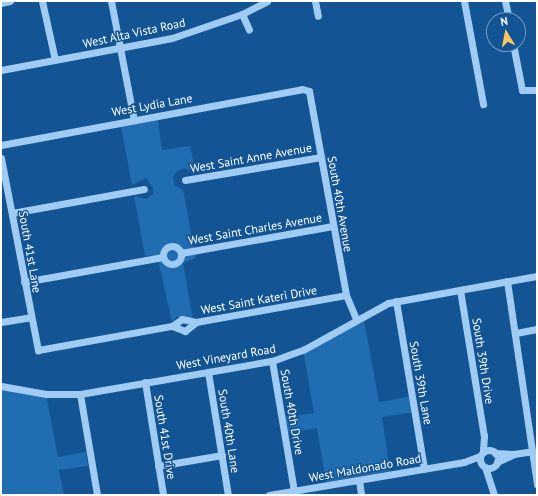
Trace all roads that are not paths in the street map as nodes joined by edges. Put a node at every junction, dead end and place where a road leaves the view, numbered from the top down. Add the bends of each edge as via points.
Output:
1 (10, 1) edge
2 (42, 1) edge
3 (111, 1) edge
4 (267, 1) edge
5 (315, 1) edge
6 (464, 1) edge
7 (505, 1) edge
8 (1, 3) edge
9 (507, 12) edge
10 (242, 14) junction
11 (318, 16) dead end
12 (249, 30) dead end
13 (121, 49) junction
14 (515, 52) edge
15 (55, 60) junction
16 (1, 70) edge
17 (537, 90) edge
18 (308, 91) joint
19 (483, 104) dead end
20 (134, 120) junction
21 (1, 145) edge
22 (321, 157) junction
23 (1, 158) edge
24 (185, 180) dead end
25 (144, 189) dead end
26 (12, 213) junction
27 (333, 226) junction
28 (181, 253) junction
29 (162, 257) junction
30 (537, 276) edge
31 (508, 281) junction
32 (24, 282) junction
33 (460, 290) junction
34 (346, 295) junction
35 (396, 301) junction
36 (31, 317) junction
37 (356, 318) junction
38 (1, 322) edge
39 (196, 322) junction
40 (172, 326) junction
41 (537, 330) edge
42 (516, 333) junction
43 (38, 350) joint
44 (272, 361) junction
45 (208, 372) junction
46 (145, 382) junction
47 (1, 386) edge
48 (80, 394) junction
49 (484, 436) junction
50 (532, 451) junction
51 (493, 452) junction
52 (482, 454) junction
53 (514, 454) junction
54 (222, 455) junction
55 (464, 462) junction
56 (495, 464) junction
57 (158, 466) junction
58 (484, 466) junction
59 (424, 469) junction
60 (359, 480) junction
61 (492, 482) junction
62 (537, 485) edge
63 (294, 491) junction
64 (97, 495) edge
65 (163, 495) edge
66 (228, 495) edge
67 (269, 495) edge
68 (361, 495) edge
69 (494, 495) edge

1 - 8 street
2 - 15 street
3 - 13 street
4 - 10 street, West Alta Vista Road
5 - 11 street
6 - 19 street
7 - 9 street
10 - 12 street
10 - 13 street, West Alta Vista Road via 178,36
13 - 15 street, West Alta Vista Road
13 - 20 street
14 - 17 street via 522,90
15 - 16 street, West Alta Vista Road
18 - 20 street, West Lydia Lane via 302,89
18 - 22 street, South 40th Avenue
20 - 21 street, West Lydia Lane
22 - 24 street, West Saint Anne Avenue
22 - 27 street, South 40th Avenue
23 - 26 street, South 41st Lane
25 - 26 street
26 - 32 street, South 41st Lane
27 - 28 street, West Saint Charles Avenue
27 - 34 street, South 40th Avenue
28 - 29 street, West Saint Charles Avenue via 179,249 170,246 166,248
28 - 29 street, West Saint Charles Avenue via 181,258 174,264 169,264
29 - 32 street, West Saint Charles Avenue
30 - 31 street, West Vineyard Road
31 - 33 street, West Vineyard Road
31 - 42 street
32 - 36 street, South 41st Lane
33 - 35 street, West Vineyard Road
33 - 49 street, South 39th Drive
34 - 37 street, South 40th Avenue
34 - 39 street, West Saint Kateri Drive
35 - 37 street, West Vineyard Road
35 - 59 street, South 39th Lane
36 - 38 street
36 - 43 street, South 41st Lane
37 - 44 street, West Vineyard Road via 303,350
39 - 40 street via 182,319
39 - 40 street, West Saint Kateri Drive via 185,331
40 - 43 street, West Saint Kateri Drive
41 - 42 street
42 - 50 street
44 - 45 street, West Vineyard Road
44 - 63 street, South 40th Drive
45 - 46 street, West Vineyard Road
45 - 54 street, South 40th Lane
46 - 48 street, West Vineyard Road
46 - 57 street, South 41st Drive
47 - 48 street, West Vineyard Road via 46,394
48 - 64 street
49 - 51 street, South 39th Drive
49 - 52 street, South 39th Drive
50 - 53 street
50 - 62 street
51 - 52 street, West Maldonado Road
51 - 53 street
51 - 56 street, South 39th Drive
52 - 55 street, West Maldonado Road
52 - 58 street
53 - 56 street
54 - 57 street
54 - 66 street, South 40th Lane
55 - 58 street, West Maldonado Road
55 - 59 street, West Maldonado Road
56 - 58 street, West Maldonado Road
56 - 61 street
57 - 65 street, South 41st Drive
58 - 61 street
59 - 60 street, West Maldonado Road
60 - 63 street, West Maldonado Road
60 - 68 street
61 - 69 street
63 - 67 street, West Maldonado Road

